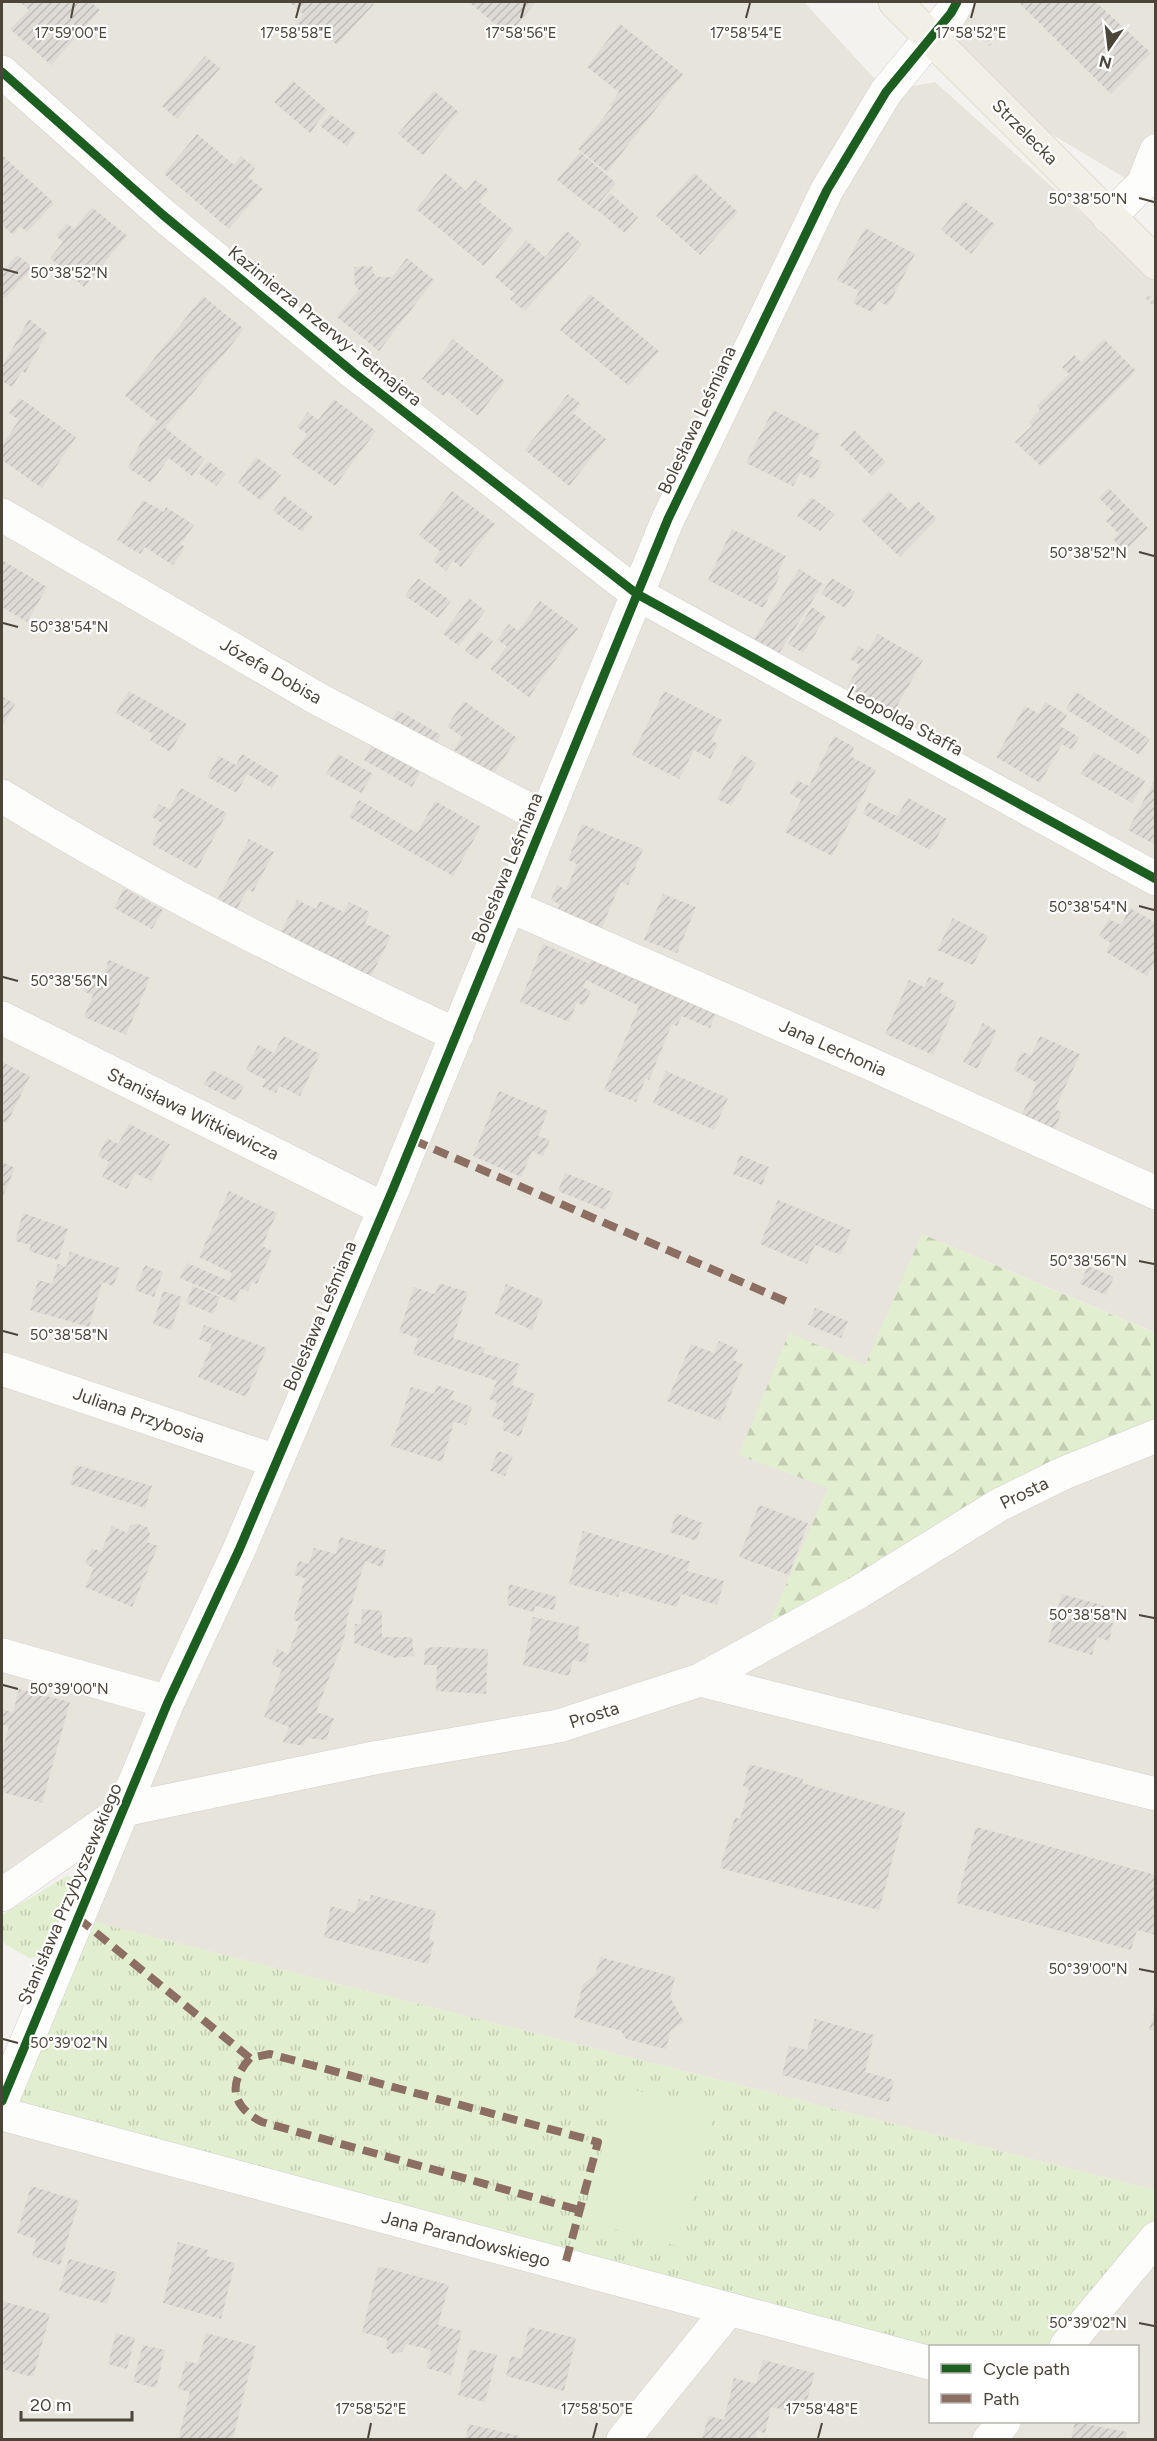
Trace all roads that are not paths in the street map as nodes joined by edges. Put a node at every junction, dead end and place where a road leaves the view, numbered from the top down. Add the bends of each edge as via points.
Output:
1 (895, 2) edge
2 (957, 2) edge
3 (929, 37) junction
4 (2, 72) edge
5 (1155, 151) edge
6 (1109, 217) junction
7 (1155, 263) edge
8 (2, 515) edge
9 (637, 594) junction
10 (2, 796) edge
11 (545, 818) junction
12 (1155, 879) edge
13 (510, 906) junction
14 (2, 1018) edge
15 (457, 1035) junction
16 (1155, 1193) edge
17 (384, 1209) junction
18 (2, 1369) edge
19 (1155, 1437) edge
20 (276, 1461) junction
21 (2, 1655) edge
22 (700, 1680) junction
23 (168, 1702) junction
24 (154, 1733) joint
25 (1155, 1794) edge
26 (123, 1810) junction
27 (2, 1895) edge
28 (2, 2101) edge
29 (2, 2114) edge
30 (1155, 2238) edge
31 (729, 2309) junction
32 (1067, 2345) edge
33 (929, 2363) edge
34 (1002, 2423) edge
35 (623, 2439) edge
36 (989, 2439) edge

1 - 3 main road, Strzelecka
2 - 3 street, Bolesława Leśmiana
3 - 6 main road, Strzelecka
3 - 9 street, Bolesława Leśmiana via 886,92 827,190 715,419
4 - 9 street, Kazimierza Przerwy-Tetmajera via 163,215 345,365
5 - 6 street via 1143,184
6 - 7 main road, Strzelecka
8 - 11 street, Józefa Dobisa via 318,699
9 - 11 street, Bolesława Leśmiana
9 - 12 street, Leopolda Staffa
10 - 15 street via 82,846 272,948
11 - 13 street, Bolesława Leśmiana
13 - 15 street, Bolesława Leśmiana
13 - 16 street, Jana Lechonia
14 - 17 street, Stanisława Witkiewicza
15 - 17 street, Bolesława Leśmiana
17 - 20 street, Bolesława Leśmiana
18 - 20 street, Juliana Przybosia
19 - 22 street, Prosta via 1064,1473 999,1505 859,1592
20 - 23 street, Bolesława Leśmiana
21 - 23 street
22 - 25 street
22 - 26 street, Prosta via 559,1726 374,1758
23 - 24 street, Bolesława Leśmiana
24 - 26 street, Stanisława Przybyszewskiego
26 - 27 street, Prosta
26 - 28 street, Stanisława Przybyszewskiego
29 - 31 street, Jana Parandowskiego
30 - 32 street
31 - 33 street, Jana Parandowskiego
31 - 35 street
34 - 36 street

